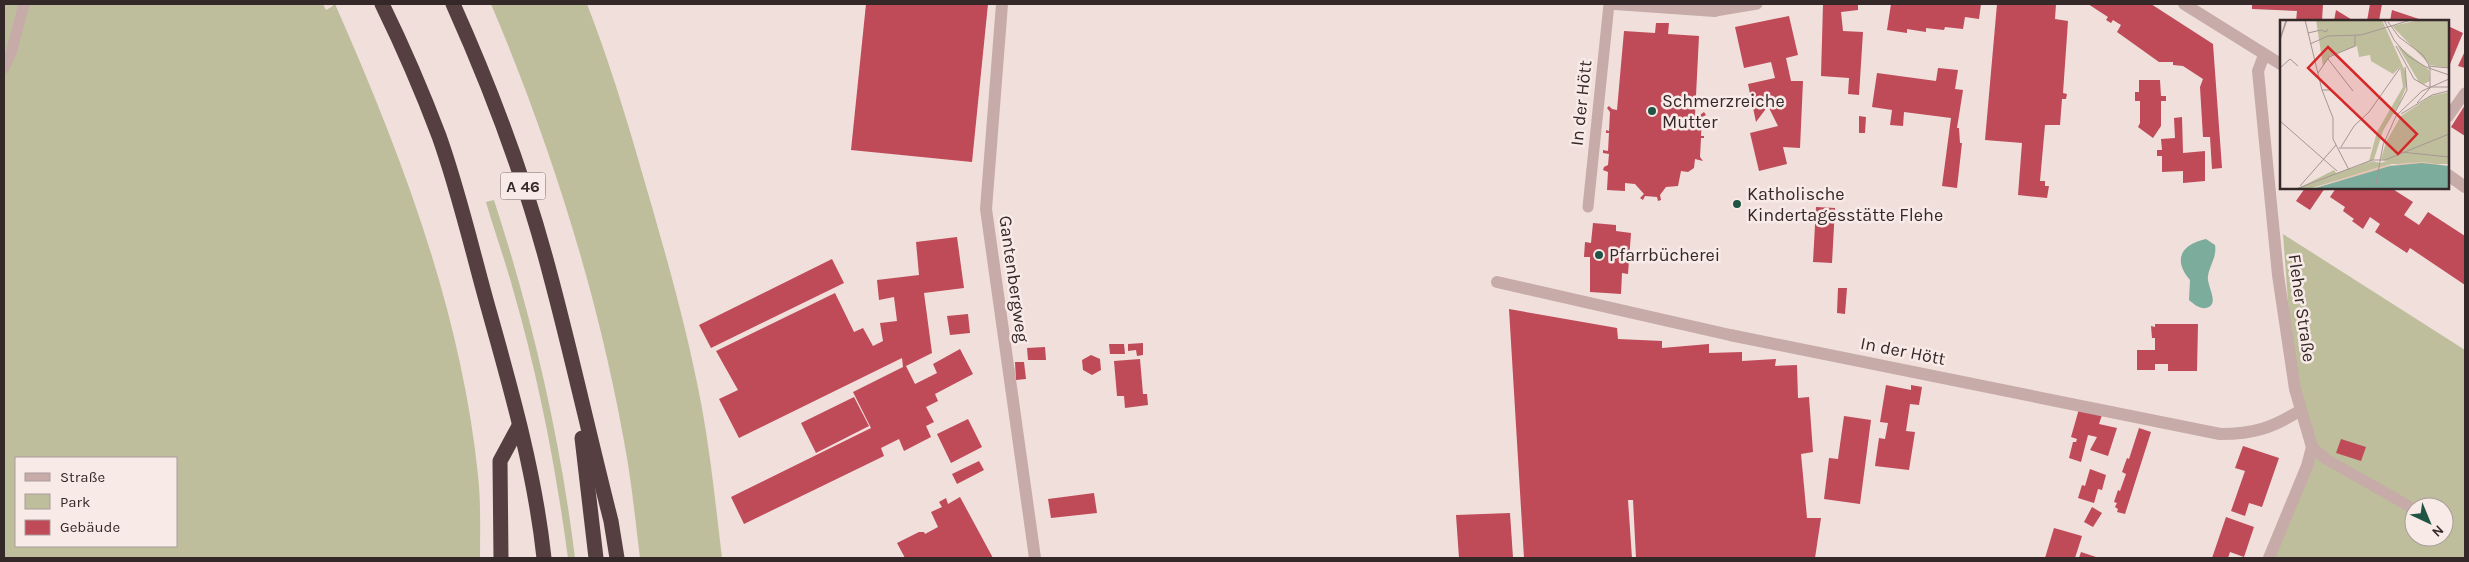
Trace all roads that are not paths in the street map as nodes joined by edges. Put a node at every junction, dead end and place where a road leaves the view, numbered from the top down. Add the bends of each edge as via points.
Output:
1 (24, 4) edge
2 (382, 4) edge
3 (453, 4) edge
4 (1002, 4) edge
5 (1609, 4) edge
6 (1615, 4) edge
7 (1757, 4) edge
8 (2184, 4) edge
9 (1664, 6) edge
10 (1715, 11) joint
11 (2264, 55) junction
12 (2280, 64) edge
13 (4, 68) edge
14 (2465, 93) edge
15 (2449, 116) edge
16 (2449, 176) edge
17 (2465, 187) edge
18 (1588, 206) dead end
19 (1497, 282) dead end
20 (574, 374) junction
21 (2300, 410) junction
22 (519, 426) junction
23 (2312, 447) junction
24 (2404, 503) edge
25 (501, 558) edge
26 (544, 558) edge
27 (596, 558) edge
28 (617, 558) edge
29 (1035, 558) edge
30 (2269, 558) edge

1 - 13 lane
2 - 22 highway via 439,137 464,215
3 - 20 highway, A 46 via 475,53 516,164 550,273
4 - 29 street, Gantenbergweg via 986,209
5 - 18 lane, In der Hött
6 - 9 street
7 - 10 lane
8 - 11 street
9 - 10 street
11 - 12 street
11 - 21 street, Fleher Straße via 2258,71 2269,186 2280,284
14 - 15 lane
16 - 17 street
19 - 21 street, In der Hött via 1730,335 2220,434 2246,434 2283,421
20 - 27 highway, A 46
20 - 28 highway via 611,521
21 - 23 street, Fleher Straße
22 - 25 highway via 500,461
22 - 26 highway via 540,520
23 - 24 lane via 2326,459
23 - 30 street

